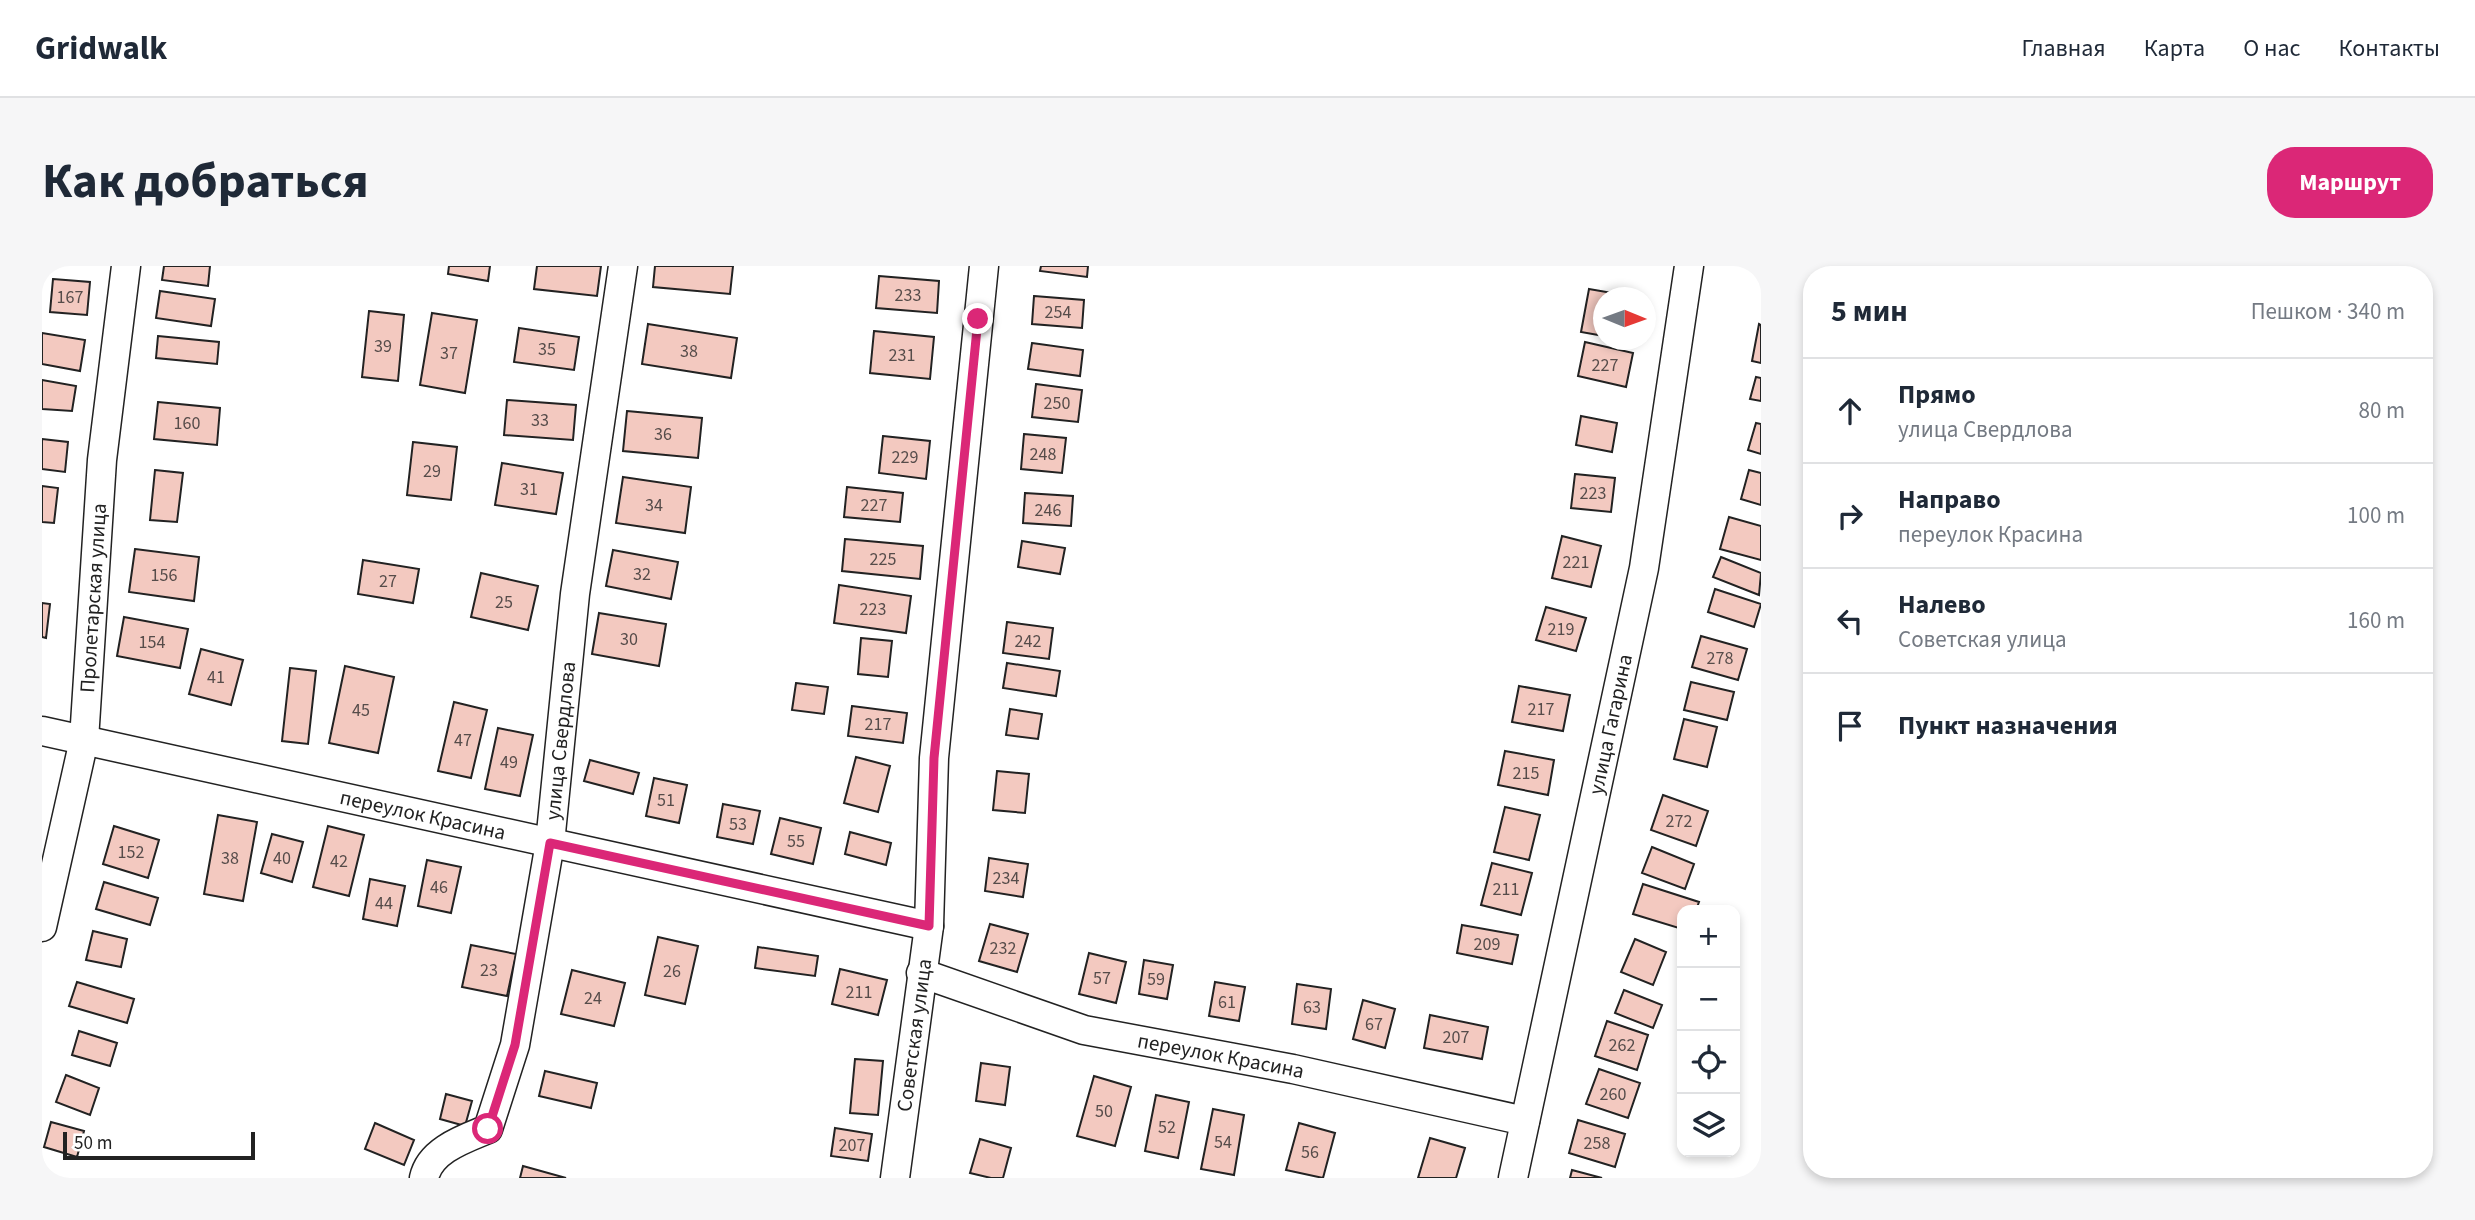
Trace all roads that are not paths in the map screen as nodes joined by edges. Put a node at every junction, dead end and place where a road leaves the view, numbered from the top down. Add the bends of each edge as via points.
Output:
1 (126, 266) edge
2 (623, 266) edge
3 (984, 266) edge
4 (1689, 266) edge
5 (42, 731) edge
6 (84, 740) junction
7 (550, 843) junction
8 (929, 926) junction
9 (42, 927) edge
10 (921, 973) junction
11 (1525, 1121) junction
12 (424, 1178) edge
13 (895, 1178) edge
14 (1513, 1178) edge

1 - 6 street, Пролетарская улица via 102,460
2 - 7 street, улица Свердлова via 575,594
3 - 8 street, Советская улица via 934,758
4 - 11 street, улица Гагарина via 1644,568
5 - 6 street, переулок Красина
6 - 7 street, переулок Красина
6 - 9 street, Пролетарская улица
7 - 8 street, переулок Красина
7 - 12 street, улица Свердлова via 515,1045 488,1129 450,1145 426,1168
8 - 10 street, Советская улица
10 - 11 street, переулок Красина via 1084,1030 1293,1069
10 - 13 street, Советская улица
11 - 14 street, улица Гагарина

